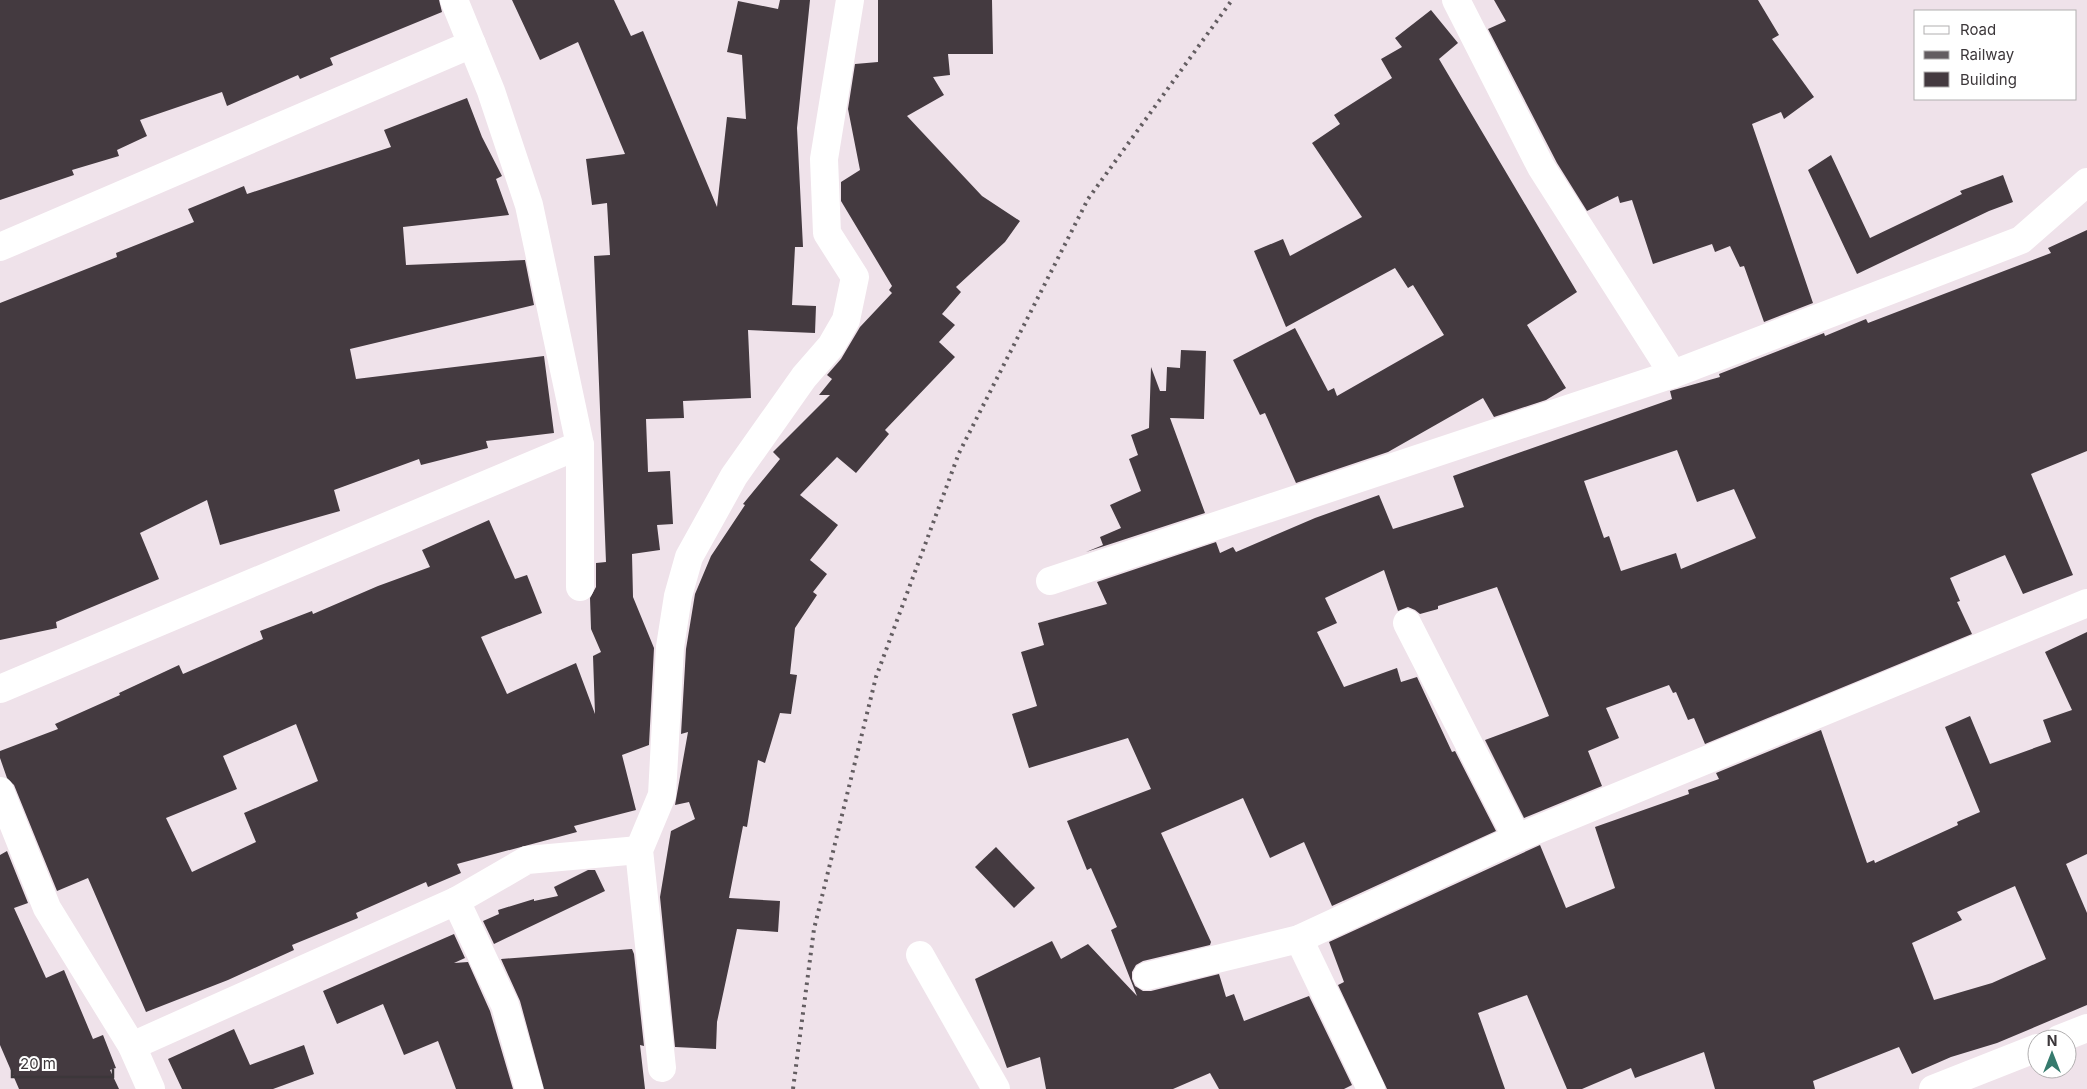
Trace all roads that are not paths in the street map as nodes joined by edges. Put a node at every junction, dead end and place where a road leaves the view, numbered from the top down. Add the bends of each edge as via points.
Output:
1 (454, 0) edge
2 (850, 0) edge
3 (1456, 0) edge
4 (472, 44) junction
5 (2087, 182) edge
6 (0, 247) edge
7 (1673, 374) junction
8 (580, 445) junction
9 (1050, 581) dead end
10 (580, 587) dead end
11 (2087, 602) edge
12 (1407, 623) dead end
13 (0, 689) edge
14 (0, 791) edge
15 (1518, 838) junction
16 (639, 850) junction
17 (456, 901) junction
18 (1299, 939) junction
19 (920, 955) dead end
20 (1147, 976) dead end
21 (132, 1046) junction
22 (2027, 1055) edge
23 (662, 1068) dead end
24 (1992, 1078) edge
25 (151, 1089) edge
26 (529, 1089) edge
27 (996, 1089) edge
28 (1371, 1089) edge
29 (1933, 1089) edge

1 - 4 street
2 - 16 street via 824,159 827,233 855,277 846,320 831,346 804,377 734,476 689,557 678,596 670,647 662,795
3 - 7 street via 1541,167
4 - 6 street
4 - 8 street via 529,204
5 - 7 street via 2020,240
7 - 9 street
8 - 10 street
8 - 13 street
11 - 15 street
12 - 15 street
14 - 21 street via 47,908
15 - 18 street
16 - 17 street via 527,860
16 - 23 street
17 - 21 street
17 - 26 street via 505,1005
18 - 20 street
18 - 28 street
19 - 27 street
21 - 25 street
22 - 24 street
24 - 29 street

